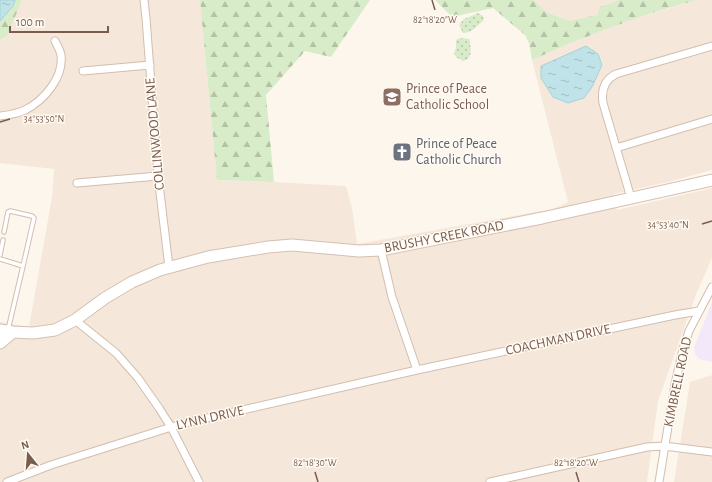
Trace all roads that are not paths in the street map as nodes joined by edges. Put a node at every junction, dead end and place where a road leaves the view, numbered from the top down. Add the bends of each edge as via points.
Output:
1 (144, 0) edge
2 (55, 41) dead end
3 (712, 46) edge
4 (150, 65) junction
5 (84, 71) dead end
6 (0, 116) edge
7 (712, 119) edge
8 (616, 148) junction
9 (158, 176) junction
10 (712, 180) edge
11 (77, 183) dead end
12 (631, 198) junction
13 (4, 232) dead end
14 (3, 240) dead end
15 (381, 250) junction
16 (0, 255) edge
17 (0, 259) edge
18 (23, 266) junction
19 (169, 267) junction
20 (712, 287) edge
21 (699, 311) junction
22 (75, 320) junction
23 (7, 331) edge
24 (0, 343) edge
25 (417, 370) junction
26 (171, 427) junction
27 (664, 446) junction
28 (712, 452) edge
29 (7, 482) edge
30 (199, 482) edge
31 (490, 482) edge
32 (659, 482) edge

1 - 4 street, COLLINWOOD LANE
2 - 6 street via 61,55 58,75 52,87 24,111
3 - 8 street via 616,74 607,80 601,94
4 - 5 street
4 - 9 street, COLLINWOOD LANE
7 - 8 street
8 - 12 street
9 - 11 street
9 - 19 street, COLLINWOOD LANE
10 - 12 street, BRUSHY CREEK ROAD
12 - 15 street, BRUSHY CREEK ROAD
13 - 18 lane via 10,211 34,218
14 - 16 lane
15 - 19 street, BRUSHY CREEK ROAD via 359,251 306,245 280,246 208,257
15 - 25 street via 392,298
17 - 18 lane
18 - 23 lane
19 - 22 street, BRUSHY CREEK ROAD via 144,276 120,289
20 - 21 street, KIMBRELL ROAD
21 - 25 street, COACHMAN DRIVE
21 - 27 street, KIMBRELL ROAD via 683,349
22 - 23 street, BRUSHY CREEK ROAD via 55,330
22 - 26 street via 126,363 148,390
23 - 24 street
25 - 26 street, LYNN DRIVE
26 - 29 street, LYNN DRIVE via 51,465
26 - 30 street
27 - 28 street
27 - 31 street via 647,447
27 - 32 street, KIMBRELL ROAD

